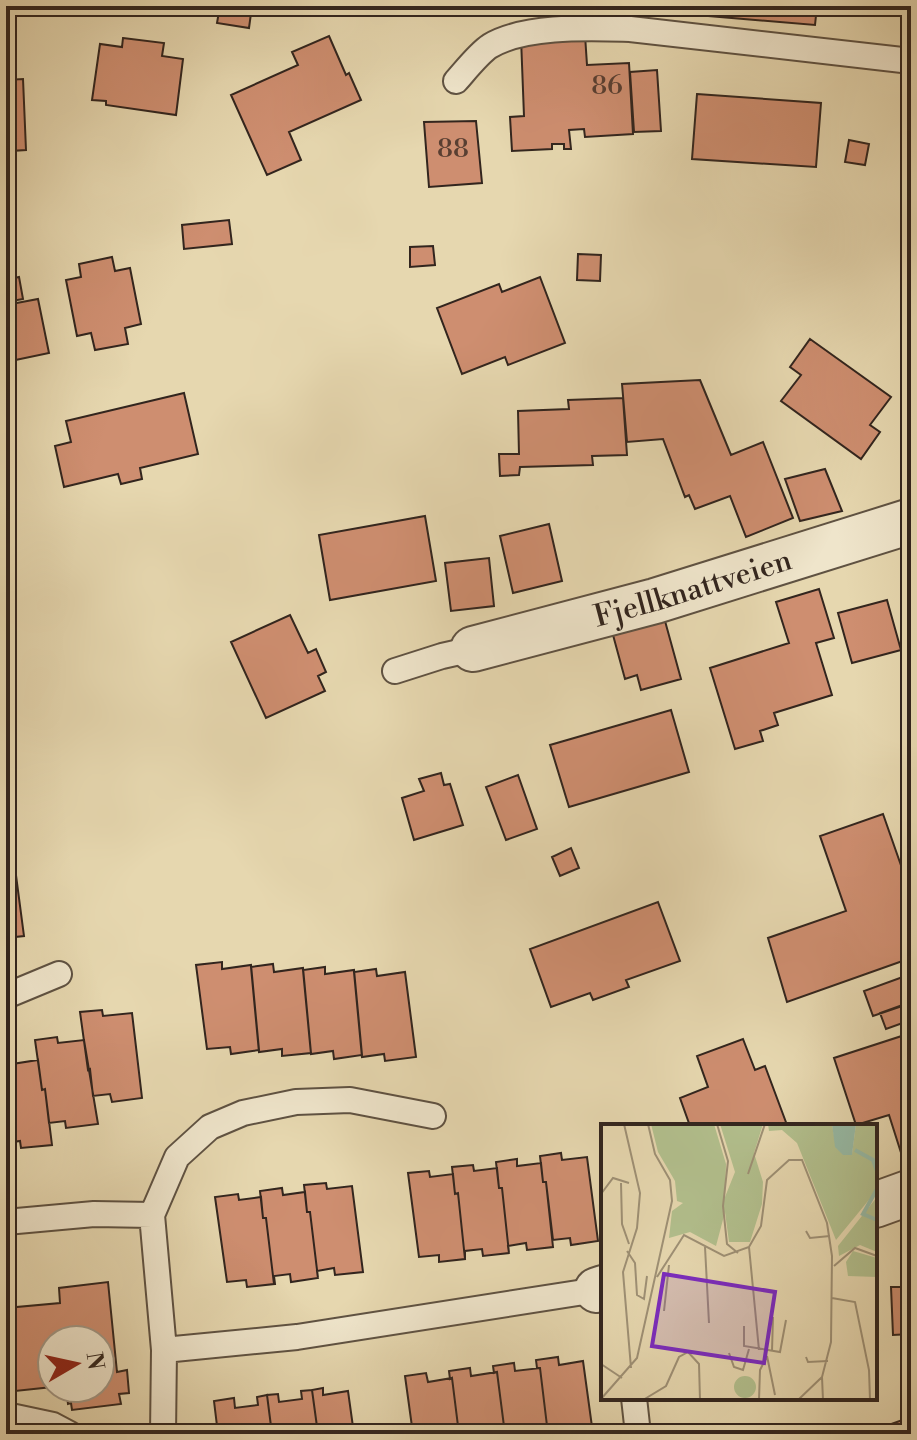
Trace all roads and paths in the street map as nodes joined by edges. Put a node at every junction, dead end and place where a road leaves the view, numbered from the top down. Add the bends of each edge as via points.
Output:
1 (911, 61) edge
2 (456, 81) dead end
3 (911, 521) edge
4 (473, 649) joint
5 (395, 671) dead end
6 (59, 974) dead end
7 (6, 996) edge
8 (433, 1116) dead end
9 (911, 1192) edge
10 (877, 1204) edge
11 (152, 1215) junction
12 (6, 1222) edge
13 (600, 1289) edge
14 (164, 1350) junction
15 (634, 1400) edge
16 (6, 1415) edge
17 (70, 1434) edge
18 (163, 1434) edge
19 (638, 1434) edge

1 - 2 lane via 585,28 522,34 489,46
3 - 4 street, Fjellknattveien via 696,589
4 - 5 lane
6 - 7 lane
8 - 11 lane via 350,1100 296,1102 243,1113 210,1127 177,1157
9 - 10 street
11 - 12 lane
11 - 14 lane
13 - 14 lane via 297,1337
14 - 18 lane
15 - 19 lane
16 - 17 lane

